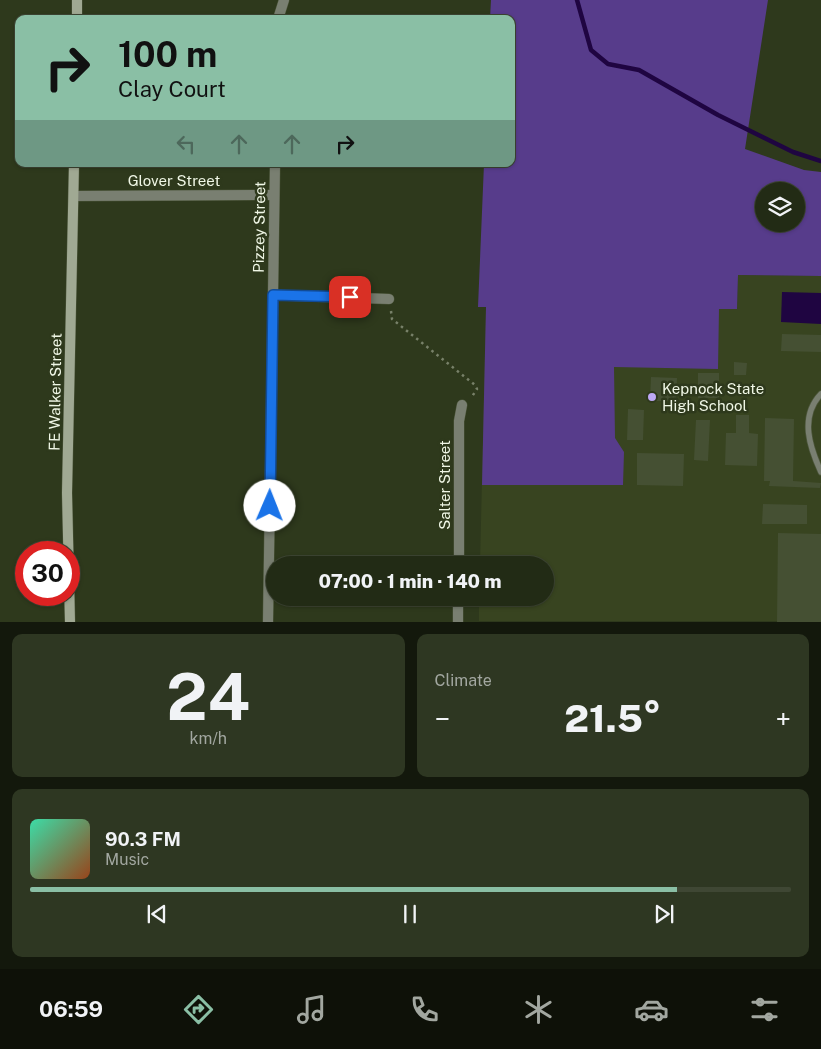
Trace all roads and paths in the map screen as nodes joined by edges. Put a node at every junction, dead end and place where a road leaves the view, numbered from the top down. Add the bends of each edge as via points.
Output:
1 (77, 0) edge
2 (284, 0) edge
3 (77, 15) edge
4 (279, 15) edge
5 (74, 167) edge
6 (275, 167) edge
7 (274, 195) junction
8 (74, 196) junction
9 (273, 295) junction
10 (389, 298) joint
11 (821, 394) edge
12 (462, 405) joint
13 (821, 472) edge
14 (459, 556) edge
15 (458, 606) edge
16 (70, 622) edge
17 (268, 622) edge
18 (458, 622) edge

1 - 3 main road
2 - 4 street
5 - 8 main road, FE Walker Street
6 - 7 street, Pizzey Street
7 - 8 street, Glover Street
7 - 9 street, Pizzey Street
8 - 16 main road, FE Walker Street via 67,493
9 - 10 street
9 - 17 street, Pizzey Street
10 - 12 path via 392,319 475,385 475,393
11 - 13 lane via 811,410 808,434 812,454
12 - 14 street, Salter Street via 459,421
15 - 18 street

